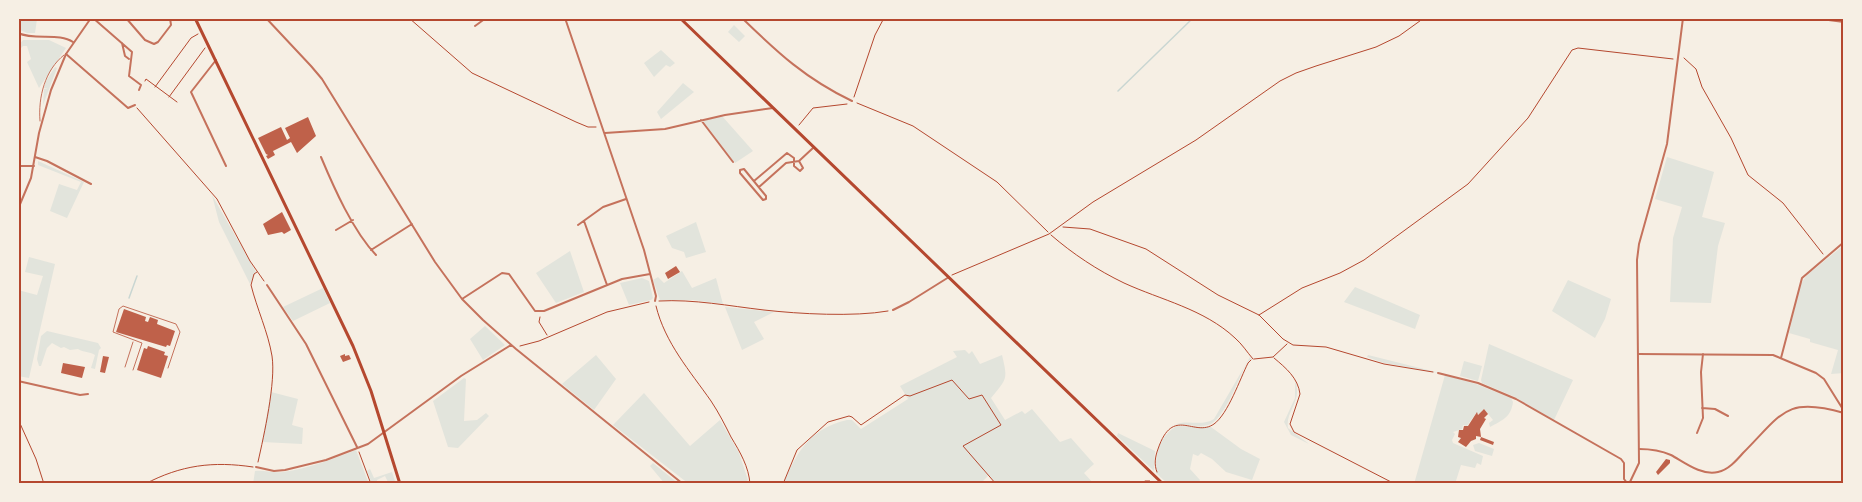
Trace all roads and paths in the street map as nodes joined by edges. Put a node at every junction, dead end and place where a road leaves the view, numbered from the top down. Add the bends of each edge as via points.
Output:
1 (92, 18) edge
2 (126, 18) edge
3 (170, 18) edge
4 (195, 18) edge
5 (266, 18) edge
6 (409, 18) edge
7 (486, 18) edge
8 (565, 18) edge
9 (680, 18) edge
10 (742, 18) edge
11 (884, 18) edge
12 (1424, 18) edge
13 (1683, 18) edge
14 (1813, 18) edge
15 (1844, 22) edge
16 (475, 26) dead end
17 (202, 32) junction
18 (18, 33) edge
19 (74, 42) junction
20 (122, 43) junction
21 (208, 44) junction
22 (66, 54) junction
23 (1679, 58) junction
24 (130, 60) junction
25 (216, 60) junction
26 (142, 84) junction
27 (155, 87) junction
28 (139, 90) dead end
29 (169, 97) junction
30 (852, 100) junction
31 (177, 102) dead end
32 (135, 105) joint
33 (773, 108) junction
34 (701, 120) junction
35 (41, 124) junction
36 (603, 126) junction
37 (795, 129) junction
38 (605, 133) junction
39 (814, 147) junction
40 (35, 157) junction
41 (321, 157) dead end
42 (733, 162) dead end
43 (797, 162) junction
44 (18, 166) edge
45 (34, 166) junction
46 (226, 166) dead end
47 (754, 181) junction
48 (90, 184) dead end
49 (759, 187) junction
50 (626, 199) junction
51 (18, 209) edge
52 (353, 220) junction
53 (584, 221) junction
54 (412, 224) junction
55 (578, 225) dead end
56 (1060, 227) junction
57 (336, 230) dead end
58 (1049, 234) junction
59 (1844, 242) edge
60 (371, 250) junction
61 (376, 255) dead end
62 (1826, 258) junction
63 (257, 272) junction
64 (650, 274) junction
65 (949, 277) junction
66 (267, 285) joint
67 (607, 285) junction
68 (462, 299) junction
69 (655, 301) junction
70 (893, 310) joint
71 (539, 311) junction
72 (1259, 315) junction
73 (540, 317) joint
74 (548, 337) junction
75 (134, 340) junction
76 (1288, 342) junction
77 (511, 345) junction
78 (516, 349) junction
79 (1638, 354) junction
80 (1703, 354) junction
81 (1273, 357) junction
82 (1781, 358) junction
83 (1253, 359) junction
84 (125, 368) dead end
85 (168, 368) dead end
86 (133, 370) dead end
87 (1438, 373) joint
88 (18, 381) edge
89 (88, 394) dead end
90 (1702, 408) junction
91 (1844, 412) edge
92 (1728, 416) dead end
93 (18, 419) edge
94 (384, 432) junction
95 (1697, 433) dead end
96 (357, 448) junction
97 (1639, 449) junction
98 (256, 468) junction
99 (1159, 474) dead end
100 (44, 484) edge
101 (145, 484) edge
102 (370, 484) edge
103 (400, 484) edge
104 (683, 484) edge
105 (750, 484) edge
106 (783, 484) edge
107 (996, 484) edge
108 (1141, 484) edge
109 (1154, 484) edge
110 (1163, 484) edge
111 (1395, 484) edge
112 (1629, 484) edge

1 - 19 street
1 - 20 street
2 - 3 street via 145,40 154,44 171,25
4 - 17 main road
5 - 54 street via 322,79
6 - 36 path via 472,73 588,127
7 - 16 street
8 - 36 street
9 - 33 main road
10 - 30 street via 813,80
11 - 30 path
12 - 56 path via 1376,47 1280,81
13 - 23 street
14 - 15 street
17 - 21 main road
17 - 27 path via 191,38
18 - 19 street
19 - 22 street
20 - 24 street
20 - 24 street via 132,52
21 - 25 main road
21 - 29 path
22 - 32 street via 128,108
22 - 35 street
22 - 35 lane via 46,78
23 - 62 path via 1689,60 1696,69 1748,175 1783,202
23 - 72 path via 1572,50 1528,117 1468,184 1364,260 1302,288
23 - 79 street via 1664,155 1638,252
24 - 26 street via 129,76
25 - 46 street via 191,92
25 - 94 main road via 347,332
26 - 27 path via 146,79
26 - 28 street
27 - 29 path
29 - 31 path
30 - 37 path via 843,105 813,108
30 - 58 path via 913,126 997,182
32 - 63 path via 217,199
33 - 34 street
33 - 37 main road
34 - 38 street via 665,129
34 - 42 street
35 - 40 street
36 - 38 street
37 - 39 main road
38 - 50 street
39 - 43 street
39 - 65 main road
40 - 45 street
40 - 48 street
41 - 52 street
43 - 47 street via 787,153
43 - 49 street via 786,163
44 - 45 street
45 - 51 street
47 - 49 street
47 - 49 street via 744,169 740,170 766,199
50 - 53 street via 603,207
50 - 64 street
52 - 57 street
52 - 60 street
53 - 55 street
53 - 67 street
54 - 60 street
54 - 68 street
56 - 58 path
56 - 72 path via 1090,229 1146,249 1218,295
58 - 65 path
58 - 83 path via 1076,256 1116,279 1217,323
59 - 62 street
60 - 61 street
62 - 82 street via 1799,285
63 - 66 path
63 - 98 path via 251,285 273,371
64 - 67 street
64 - 69 street
65 - 70 street
65 - 110 main road
66 - 96 street via 306,344
67 - 71 street
68 - 71 street via 506,273 532,308
68 - 77 street
69 - 70 path via 768,311 855,314
69 - 74 path via 607,312
69 - 105 path via 667,336 713,404 745,464
71 - 73 street
72 - 76 path
73 - 74 path
74 - 78 path
75 - 84 lane
75 - 85 lane via 113,332 123,306 176,324 180,333
75 - 86 lane via 142,343
76 - 81 path
76 - 87 path
77 - 78 street
77 - 94 street
78 - 104 street
79 - 80 street
79 - 97 street
80 - 82 street via 1765,354
80 - 90 street
81 - 83 path
81 - 111 path via 1294,377 1299,388 1290,424 1294,432
82 - 91 street via 1824,379
83 - 99 path via 1213,424 1178,425 1168,431 1155,456
87 - 112 street via 1478,383 1516,399 1621,459 1624,479
88 - 89 street
90 - 92 street
90 - 95 street
91 - 97 street via 1813,405 1791,408 1732,465 1716,473 1698,469 1669,454
93 - 100 path
94 - 96 street
94 - 103 main road
96 - 98 street via 285,470
96 - 102 path
97 - 112 street via 1638,468
98 - 101 path via 188,466
106 - 107 path via 797,450 828,422 849,416 861,425 904,395 952,380 969,399 982,395 1001,425 963,446
108 - 109 path

